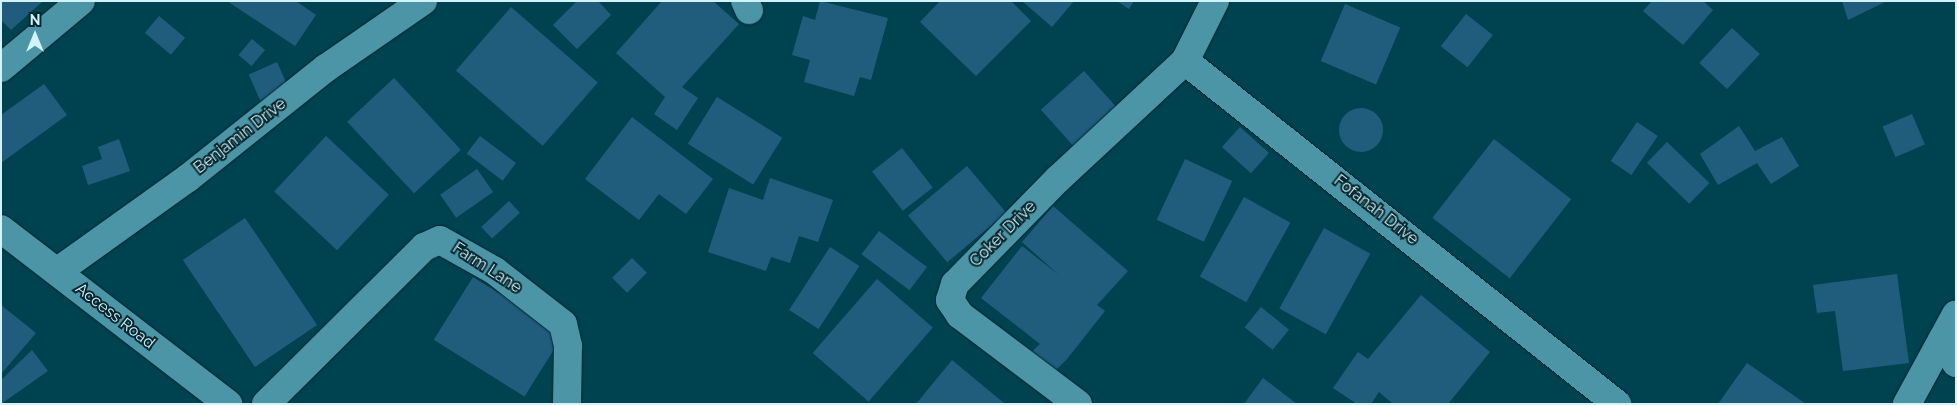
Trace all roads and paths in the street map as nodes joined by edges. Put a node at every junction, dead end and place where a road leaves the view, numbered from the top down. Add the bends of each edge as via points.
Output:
1 (80, 1) edge
2 (423, 1) edge
3 (1215, 1) edge
4 (1185, 61) junction
5 (1, 68) edge
6 (1, 229) edge
7 (58, 271) junction
8 (1956, 314) edge
9 (1942, 340) junction
10 (1956, 363) edge
11 (228, 404) edge
12 (266, 404) edge
13 (567, 404) edge
14 (1078, 404) edge
15 (1617, 404) edge
16 (1906, 404) edge

1 - 5 street
2 - 7 street, Benjamin Drive via 326,68 188,178
3 - 4 street
4 - 14 street, Coker Drive via 1058,179 955,284 950,300 960,314
4 - 15 street, Fofanah Drive
6 - 7 street, Access Road
7 - 11 street, Access Road
8 - 9 street
9 - 10 street
9 - 16 street
12 - 13 street, Farm Lane via 424,247 440,240 495,271 563,324 568,346

